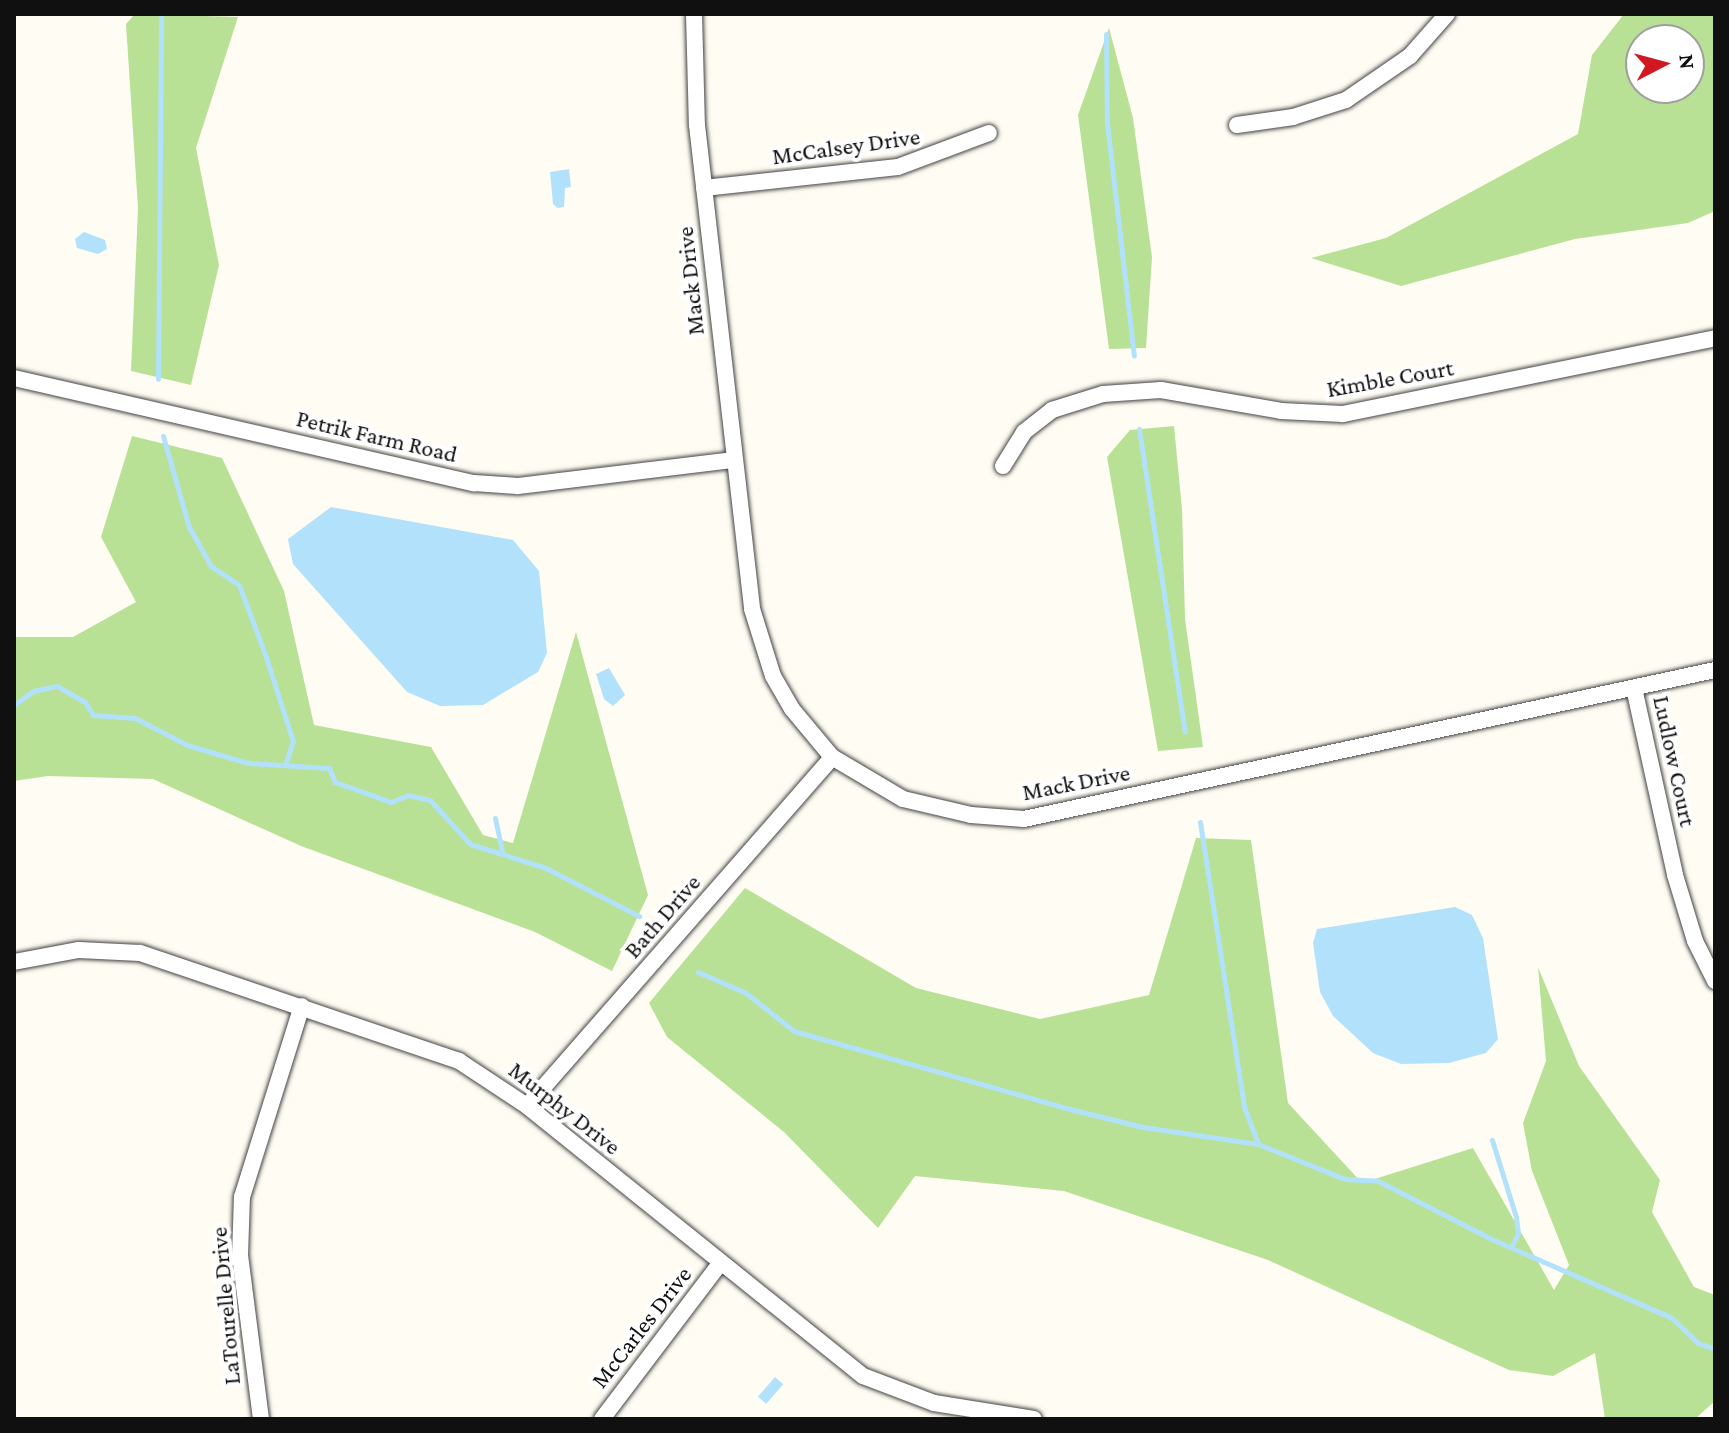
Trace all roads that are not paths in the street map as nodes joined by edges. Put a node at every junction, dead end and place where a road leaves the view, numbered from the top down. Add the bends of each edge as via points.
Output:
1 (694, 14) edge
2 (1447, 14) edge
3 (1237, 125) dead end
4 (989, 133) dead end
5 (704, 188) junction
6 (1715, 338) edge
7 (14, 378) edge
8 (734, 460) junction
9 (1003, 466) dead end
10 (1715, 670) edge
11 (1634, 688) junction
12 (832, 757) junction
13 (14, 962) edge
14 (1715, 981) edge
15 (302, 1006) junction
16 (527, 1106) junction
17 (719, 1265) junction
18 (261, 1419) edge
19 (602, 1419) edge
20 (1034, 1419) edge

1 - 5 street, Mack Drive
2 - 3 street via 1410,56 1346,100 1293,117
4 - 5 street, McCalsey Drive via 898,167
5 - 8 street, Mack Drive
6 - 9 street, Kimble Court via 1343,414 1281,411 1161,390 1103,394 1052,410 1024,432
7 - 8 street, Petrik Farm Road via 474,483 518,486
8 - 12 street, Mack Drive via 759,641 792,709
10 - 11 street, Mack Drive
11 - 12 street, Mack Drive via 1024,819 971,815 903,799
11 - 14 street, Ludlow Court via 1675,875 1695,941
12 - 16 street, Bath Drive
13 - 15 street, Murphy Drive via 79,950 140,953
15 - 16 street, Murphy Drive via 459,1061
15 - 18 street, LaTourelle Drive via 242,1197 240,1256
16 - 17 street, Murphy Drive
17 - 19 street, McCarles Drive
17 - 20 street, Murphy Drive via 863,1376 934,1403

